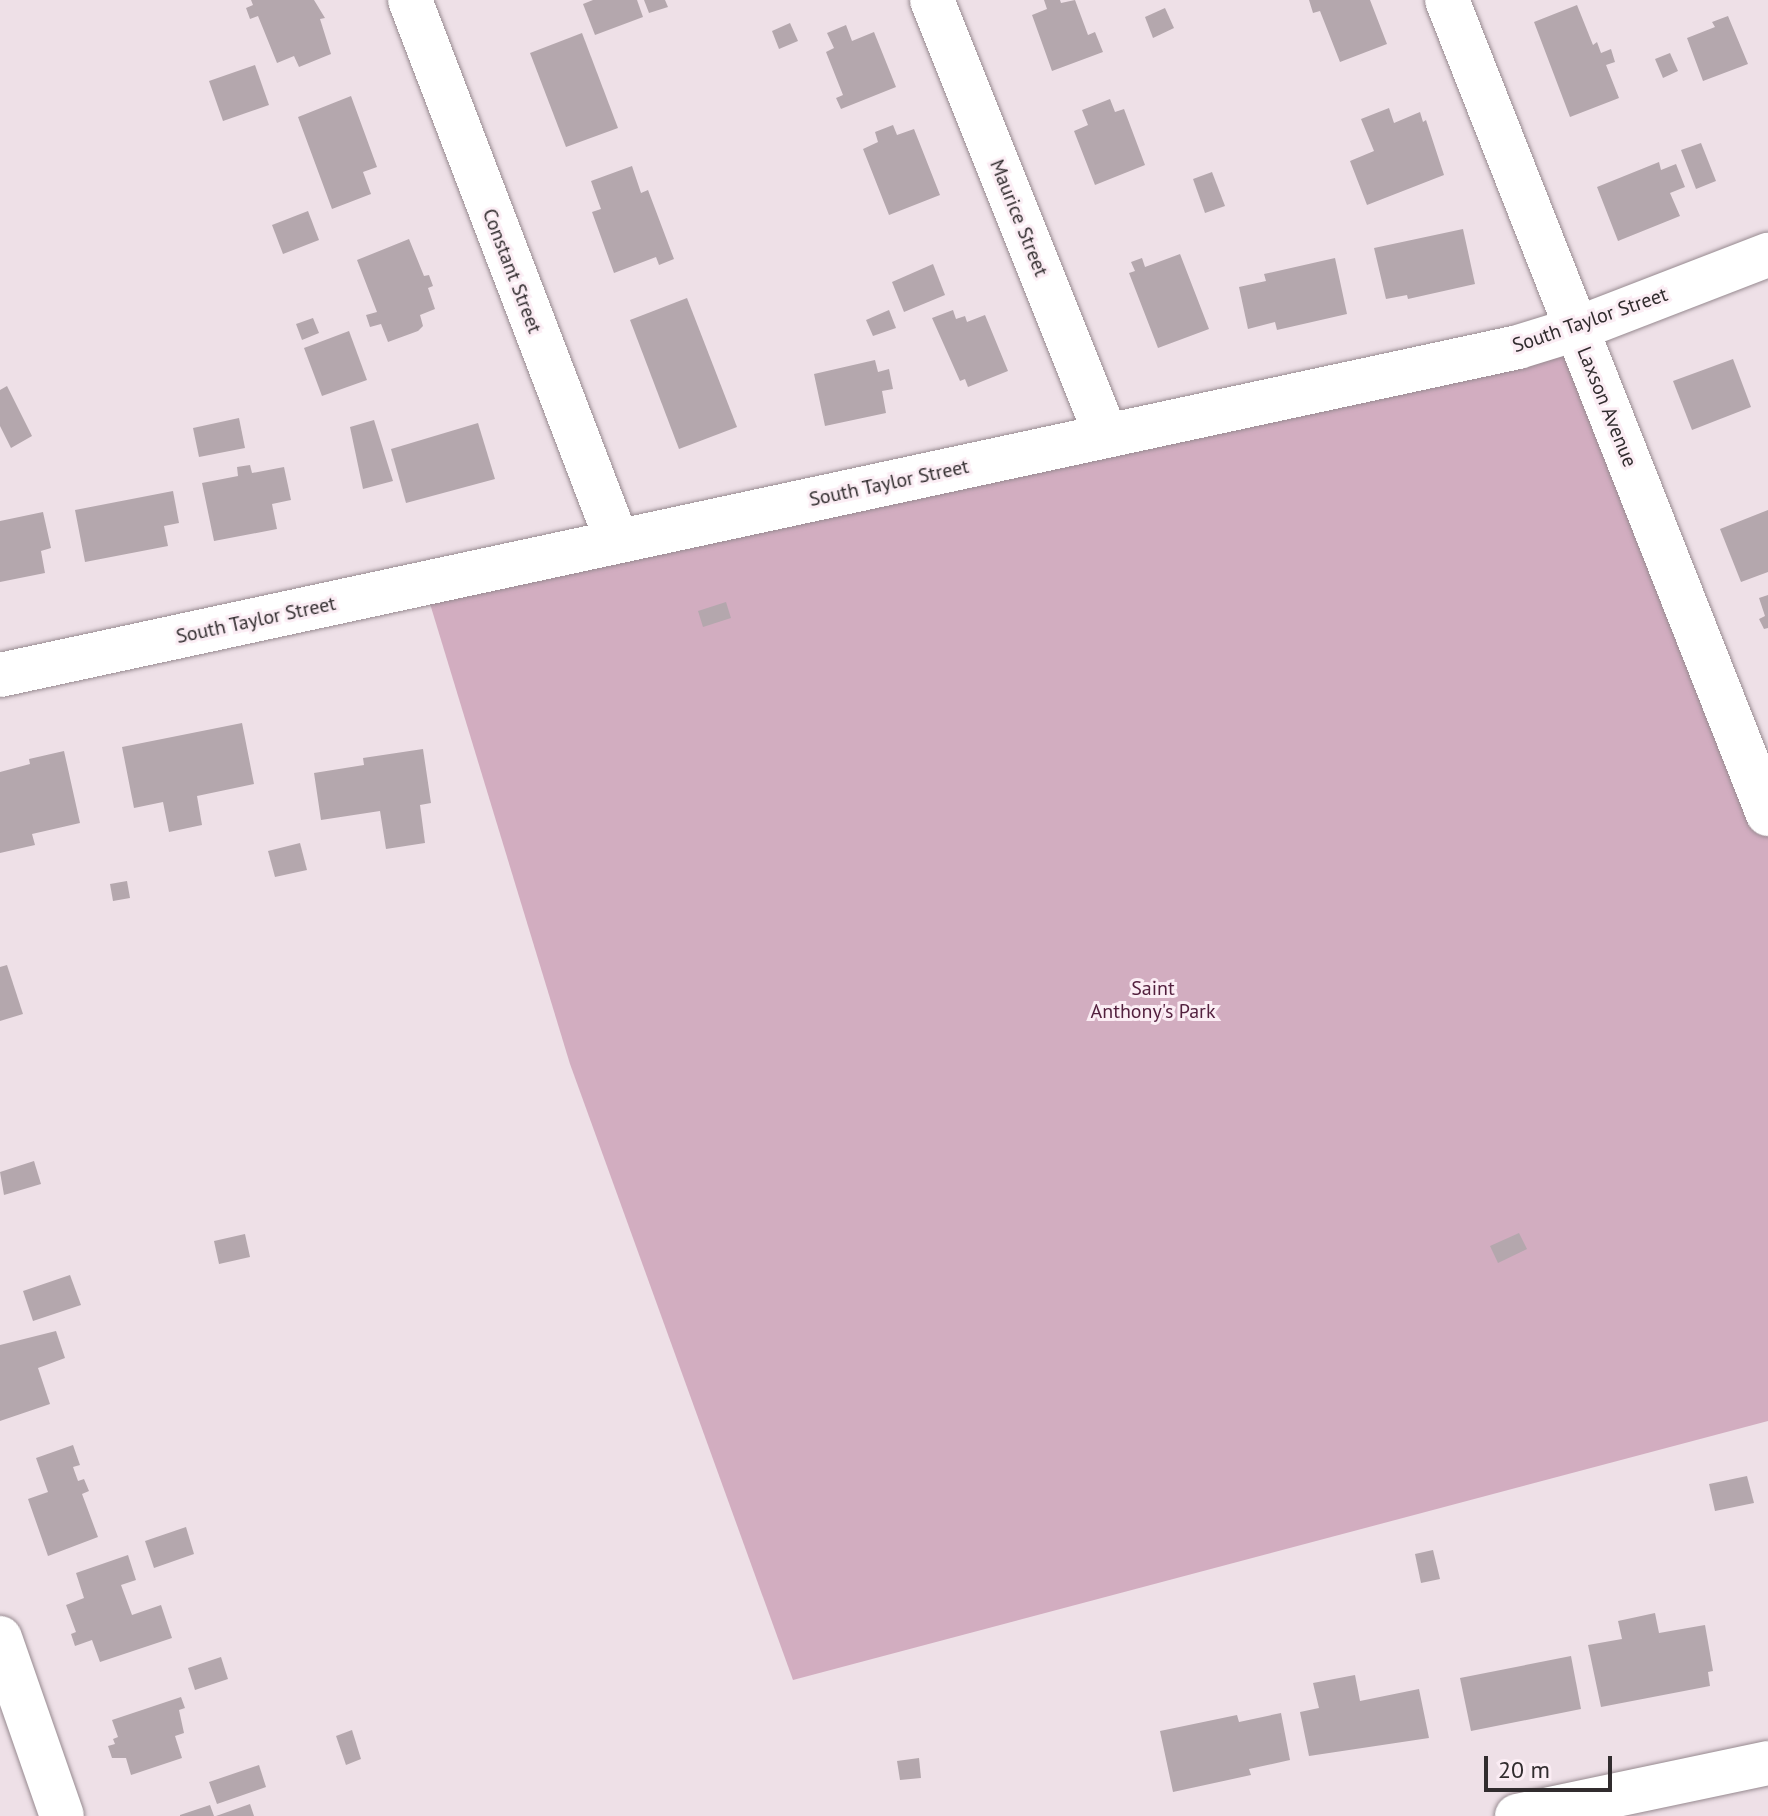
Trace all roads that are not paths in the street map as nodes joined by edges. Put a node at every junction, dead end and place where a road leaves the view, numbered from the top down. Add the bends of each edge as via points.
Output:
1 (410, 0) edge
2 (932, 0) edge
3 (1447, 0) edge
4 (1768, 255) edge
5 (1576, 329) junction
6 (1106, 436) junction
7 (617, 541) junction
8 (0, 675) edge
9 (1768, 814) edge
10 (0, 1638) edge
11 (1768, 1763) edge
12 (62, 1816) edge
13 (1517, 1816) edge

1 - 7 street, Constant Street
2 - 6 street, Maurice Street
3 - 5 street, Laxson Avenue
4 - 5 street, South Taylor Street
5 - 6 street, South Taylor Street via 1518,347
5 - 9 street, Laxson Avenue
6 - 7 street, South Taylor Street
7 - 8 street, South Taylor Street
10 - 12 street
11 - 13 street

